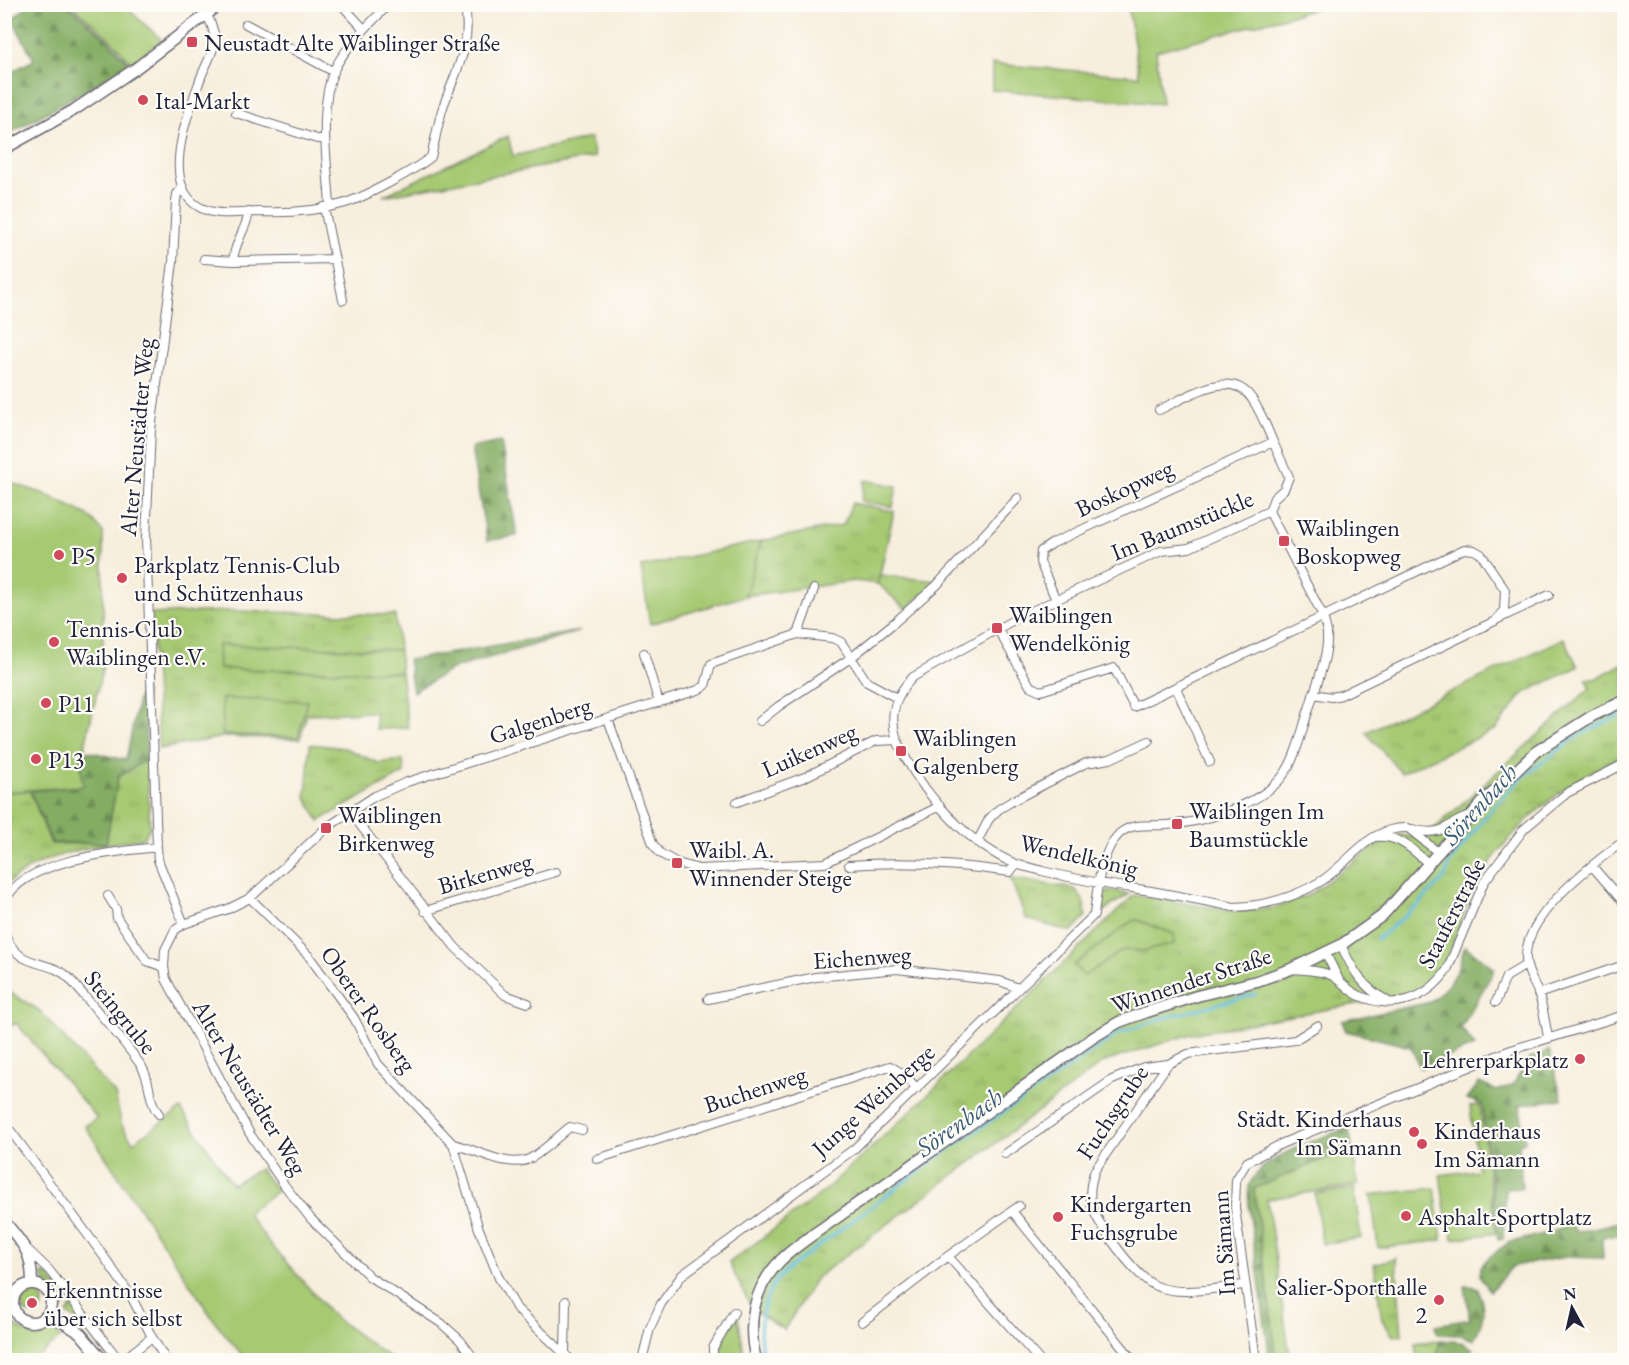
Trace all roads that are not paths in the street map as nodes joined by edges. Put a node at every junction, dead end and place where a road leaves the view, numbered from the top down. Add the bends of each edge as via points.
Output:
1 (220, 4) edge
2 (341, 4) edge
3 (389, 4) edge
4 (464, 4) edge
5 (204, 10) edge
6 (246, 24) dead end
7 (364, 29) junction
8 (334, 72) junction
9 (236, 113) dead end
10 (325, 139) junction
11 (4, 149) edge
12 (183, 187) junction
13 (327, 207) junction
14 (249, 212) junction
15 (204, 259) dead end
16 (334, 259) junction
17 (233, 261) junction
18 (343, 300) dead end
19 (1159, 410) dead end
20 (1273, 442) junction
21 (1018, 498) dead end
22 (1269, 511) junction
23 (814, 589) dead end
24 (1549, 595) dead end
25 (1056, 600) junction
26 (1323, 616) junction
27 (1495, 621) junction
28 (997, 628) junction
29 (798, 634) junction
30 (644, 653) dead end
31 (852, 657) junction
32 (1176, 688) junction
33 (1313, 694) junction
34 (897, 698) junction
35 (1624, 701) edge
36 (660, 703) junction
37 (608, 719) junction
38 (760, 721) dead end
39 (897, 740) junction
40 (1149, 741) dead end
41 (1210, 762) dead end
42 (1624, 764) edge
43 (737, 802) dead end
44 (940, 806) junction
45 (350, 812) junction
46 (1470, 817) junction
47 (1408, 828) junction
48 (1372, 837) junction
49 (1624, 841) edge
50 (977, 842) junction
51 (857, 846) junction
52 (157, 847) junction
53 (1438, 853) junction
54 (870, 864) junction
55 (1016, 864) junction
56 (1429, 864) junction
57 (849, 865) dead end
58 (1592, 866) junction
59 (556, 872) dead end
60 (1098, 884) junction
61 (108, 896) dead end
62 (250, 898) junction
63 (4, 903) edge
64 (1624, 903) edge
65 (425, 911) junction
66 (184, 924) junction
67 (4, 931) edge
68 (1341, 945) junction
69 (1326, 954) junction
70 (1526, 965) junction
71 (1624, 965) edge
72 (164, 968) junction
73 (1291, 969) junction
74 (1338, 978) junction
75 (1018, 988) junction
76 (1538, 994) junction
77 (708, 999) dead end
78 (1389, 1001) junction
79 (1496, 1002) dead end
80 (528, 1003) dead end
81 (1624, 1015) edge
82 (1317, 1026) dead end
83 (1548, 1037) junction
84 (1168, 1064) junction
85 (916, 1089) junction
86 (159, 1114) dead end
87 (4, 1122) edge
88 (582, 1130) dead end
89 (453, 1144) junction
90 (1005, 1154) dead end
91 (597, 1159) dead end
92 (4, 1221) edge
93 (26, 1248) junction
94 (948, 1256) junction
95 (32, 1284) junction
96 (1245, 1285) junction
97 (566, 1301) dead end
98 (9, 1303) edge
99 (734, 1312) dead end
100 (48, 1313) junction
101 (862, 1322) dead end
102 (152, 1337) junction
103 (568, 1358) edge
104 (103, 1360) edge
105 (121, 1360) edge
106 (166, 1360) edge
107 (475, 1360) edge
108 (642, 1360) edge
109 (713, 1360) edge
110 (756, 1360) edge
111 (1039, 1360) edge
112 (1133, 1360) edge
113 (1256, 1360) edge

1 - 5 street
2 - 7 street
3 - 7 street
4 - 13 street via 464,55 442,109 431,157 350,202
5 - 11 street via 135,69 75,110
5 - 12 street via 215,41 178,153
6 - 8 street
7 - 8 street
8 - 10 street via 327,96
9 - 10 street
10 - 13 street
12 - 14 street via 203,209
12 - 52 street, Alter Neustädter Weg via 176,201 173,262 151,430 146,537
13 - 14 street via 283,213
13 - 16 street
14 - 17 street via 233,250
15 - 17 street
16 - 17 street
16 - 18 street
19 - 20 street via 1218,384 1237,385 1252,398
20 - 22 street via 1289,477
20 - 25 street, Boskopweg via 1041,551 1040,562
21 - 31 street via 936,586
22 - 25 street, Im Baumstückle via 1189,548 1161,551
22 - 26 street, Im Baumstückle
23 - 29 street
24 - 27 street
25 - 28 street, Im Baumstückle
26 - 27 street via 1464,549 1481,554 1505,590 1504,610
26 - 32 street
26 - 33 street, Im Baumstückle via 1327,646
27 - 33 street via 1341,695
28 - 32 street via 1030,686 1041,691 1114,669 1134,707
28 - 34 street via 913,677
29 - 31 street via 832,638 841,642
29 - 36 street via 711,664 705,686
30 - 36 street
31 - 34 street via 867,681
31 - 38 street
32 - 41 street
33 - 60 street, Im Baumstückle via 1291,762 1265,792 1210,818 1128,828 1118,835 1105,858
34 - 39 street, Wendelkönig via 893,709
35 - 46 street, Winnender Straße via 1537,751
36 - 37 street
37 - 45 street, Galgenberg via 407,782
37 - 51 street, Galgenberg via 653,844 677,862 699,869 825,863
39 - 43 street, Luikenweg via 876,741 805,777
39 - 44 street, Wendelkönig via 914,774
40 - 50 street via 1110,759 1086,763 999,808
42 - 78 street, Stauferstraße via 1567,793 1524,829 1484,882 1439,982 1417,997
44 - 50 street, Wendelkönig
44 - 51 street, Galgenberg
45 - 62 street, Galgenberg via 321,832
45 - 65 street, Birkenweg
46 - 47 street, Wendelkönig via 1431,832
46 - 53 street, Winnender Straße
47 - 48 street, Wendelkönig via 1394,828
47 - 53 street
48 - 56 street via 1397,839
48 - 60 street, Wendelkönig via 1305,891 1255,906 1234,907
49 - 58 street
50 - 55 street, Wendelkönig
51 - 54 street via 862,859
52 - 63 street via 50,867 19,883
52 - 66 street, Alter Neustädter Weg via 158,860
53 - 56 street, Winnender Straße
54 - 55 street via 953,864 1010,872
54 - 57 street
55 - 60 street, Wendelkönig
56 - 68 street, Winnender Straße via 1382,916
58 - 64 street
58 - 70 street via 1546,908 1535,924 1528,940
59 - 65 street, Birkenweg
60 - 75 street, Junge Weinberge via 1094,915
61 - 72 street via 117,918 147,961
62 - 66 street, Galgenberg
62 - 89 street, Oberer Rosberg via 308,954 354,1018 378,1064
65 - 80 street, Birkenweg via 455,947 505,995
66 - 72 street via 168,941
67 - 86 street, Steingrube via 11,946 28,961 60,971 70,980 143,1068 154,1109
68 - 69 street, Winnender Straße
68 - 78 street via 1364,985
69 - 73 street, Winnender Straße
69 - 74 street, Stauferstraße
70 - 76 street
70 - 79 street via 1506,977
71 - 76 street
72 - 107 street, Alter Neustädter Weg via 172,991 250,1134 298,1203 358,1267 441,1323
73 - 74 street, Stauferstraße
73 - 110 street, Winnender Straße via 1119,1022 821,1229 780,1262 759,1291 751,1319
74 - 78 street, Stauferstraße via 1356,994
75 - 77 street, Eichenweg via 1000,981 897,969 816,977
75 - 85 street, Junge Weinberge
76 - 83 street
81 - 83 street, Im Sämann
82 - 84 street, Fuchsgrube via 1295,1040 1188,1054
83 - 96 street, Im Sämann via 1321,1127 1247,1162 1234,1188
84 - 90 street, Fuchsgrube via 1144,1067 1112,1080
84 - 96 street, Fuchsgrube via 1095,1170 1090,1191 1095,1214 1136,1270 1155,1285 1175,1290
85 - 91 street, Buchenweg via 906,1076 890,1066
85 - 108 street, Junge Weinberge via 854,1149 682,1275 661,1304
87 - 102 street via 105,1258
88 - 89 street, Oberer Rosberg via 570,1127 531,1159 518,1163
89 - 103 street, Oberer Rosberg via 499,1278 517,1309
92 - 93 street
93 - 95 street via 31,1259
93 - 105 street via 43,1262
94 - 101 street
94 - 111 street
94 - 112 street via 1016,1209
95 - 98 street via 20,1288
95 - 100 street via 48,1293
96 - 113 street, Im Sämann
97 - 103 street
98 - 100 street via 29,1321 41,1320
99 - 109 street via 713,1348
100 - 104 street via 80,1333
102 - 105 street
102 - 106 street

